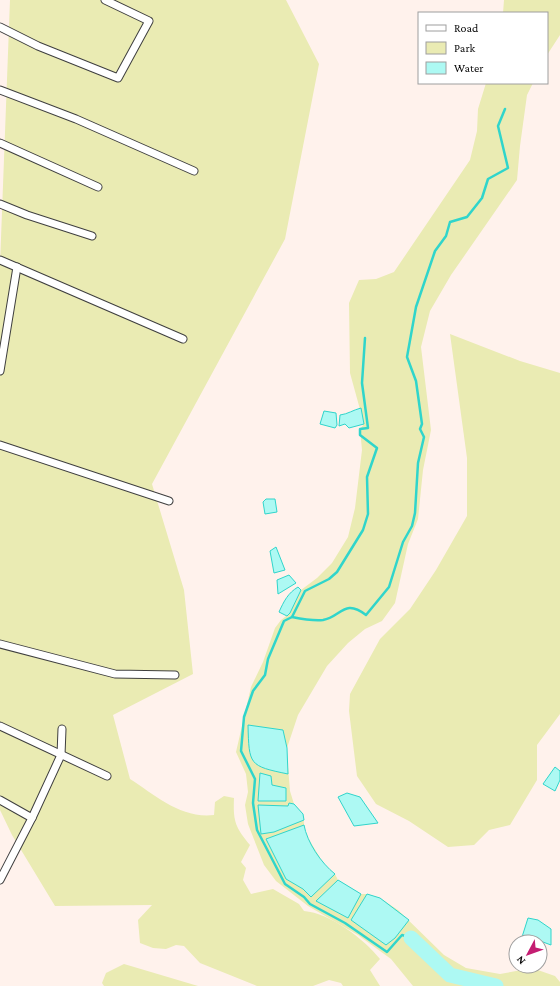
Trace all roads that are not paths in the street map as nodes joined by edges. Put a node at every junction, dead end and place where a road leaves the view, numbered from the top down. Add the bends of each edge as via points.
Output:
1 (105, 0) edge
2 (0, 27) edge
3 (0, 90) edge
4 (0, 144) edge
5 (194, 171) dead end
6 (98, 187) dead end
7 (0, 204) edge
8 (92, 236) dead end
9 (0, 260) edge
10 (17, 267) junction
11 (183, 339) dead end
12 (0, 371) edge
13 (0, 445) edge
14 (169, 501) dead end
15 (0, 644) edge
16 (175, 675) dead end
17 (0, 726) edge
18 (62, 729) dead end
19 (61, 755) junction
20 (108, 776) dead end
21 (0, 800) edge
22 (32, 818) junction
23 (0, 880) edge

1 - 2 street via 148,22 118,78 38,46
3 - 5 street via 76,119
4 - 6 street
7 - 8 street
9 - 10 street
10 - 11 street
10 - 12 street
13 - 14 street
15 - 16 street via 114,674
17 - 19 street
18 - 19 street
19 - 20 street
19 - 22 street
21 - 22 street
22 - 23 street

